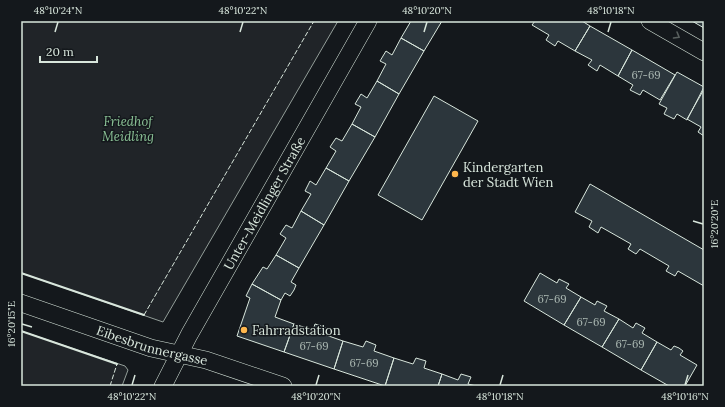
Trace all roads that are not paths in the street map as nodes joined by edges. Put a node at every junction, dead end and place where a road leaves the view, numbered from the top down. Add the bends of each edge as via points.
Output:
1 (368, 21) edge
2 (652, 21) edge
3 (704, 52) edge
4 (21, 303) edge
5 (179, 354) junction
6 (163, 386) edge
7 (283, 386) edge

1 - 5 street, Unter-Meidlinger Straße
2 -> 3 street
4 - 5 street, Eibesbrunnergasse via 151,348
5 - 6 street, Unter-Meidlinger Straße
5 - 7 street, Eibesbrunnergasse via 206,360

